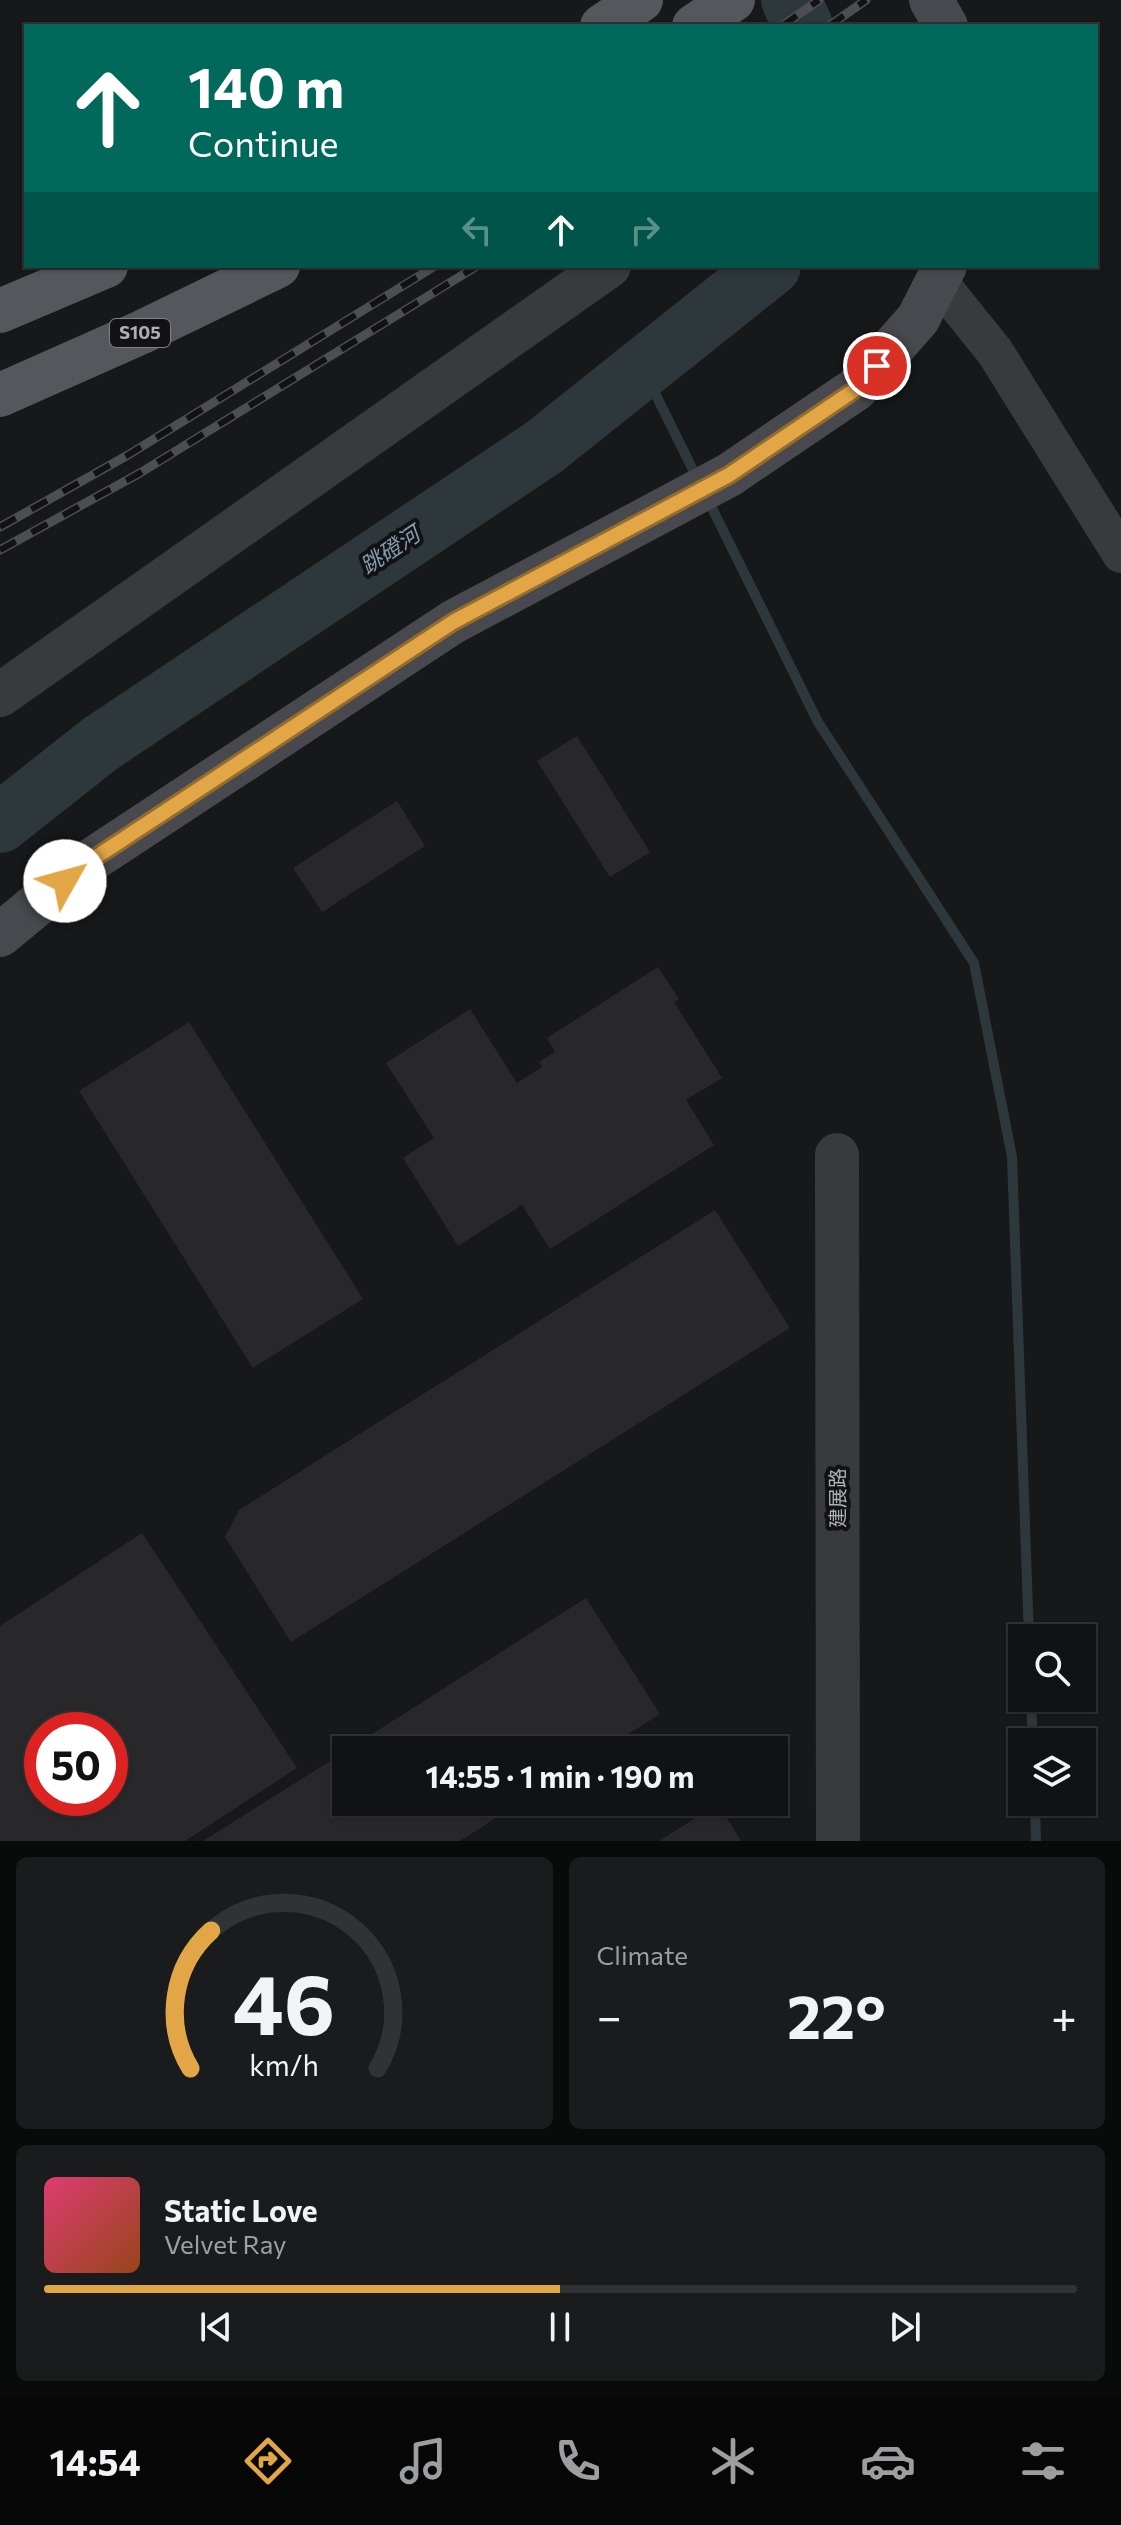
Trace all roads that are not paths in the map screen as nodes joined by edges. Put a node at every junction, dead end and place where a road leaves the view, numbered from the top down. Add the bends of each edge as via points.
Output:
1 (641, 0) edge
2 (733, 0) edge
3 (605, 24) edge
4 (697, 24) edge
5 (87, 268) edge
6 (101, 268) edge
7 (274, 268) edge
8 (606, 268) edge
9 (942, 274) edge
10 (0, 285) edge
11 (0, 311) edge
12 (0, 395) edge
13 (1121, 554) edge
14 (0, 695) edge
15 (0, 935) edge
16 (837, 1155) dead end
17 (838, 1841) edge

1 - 3 main road
2 - 4 main road
5 - 10 main road
6 - 11 main road
7 - 12 main road, S105
8 - 14 street
9 - 13 street
9 - 15 main road via 918,319 856,389 729,475 453,622 87,863
16 - 17 street, 建展路

